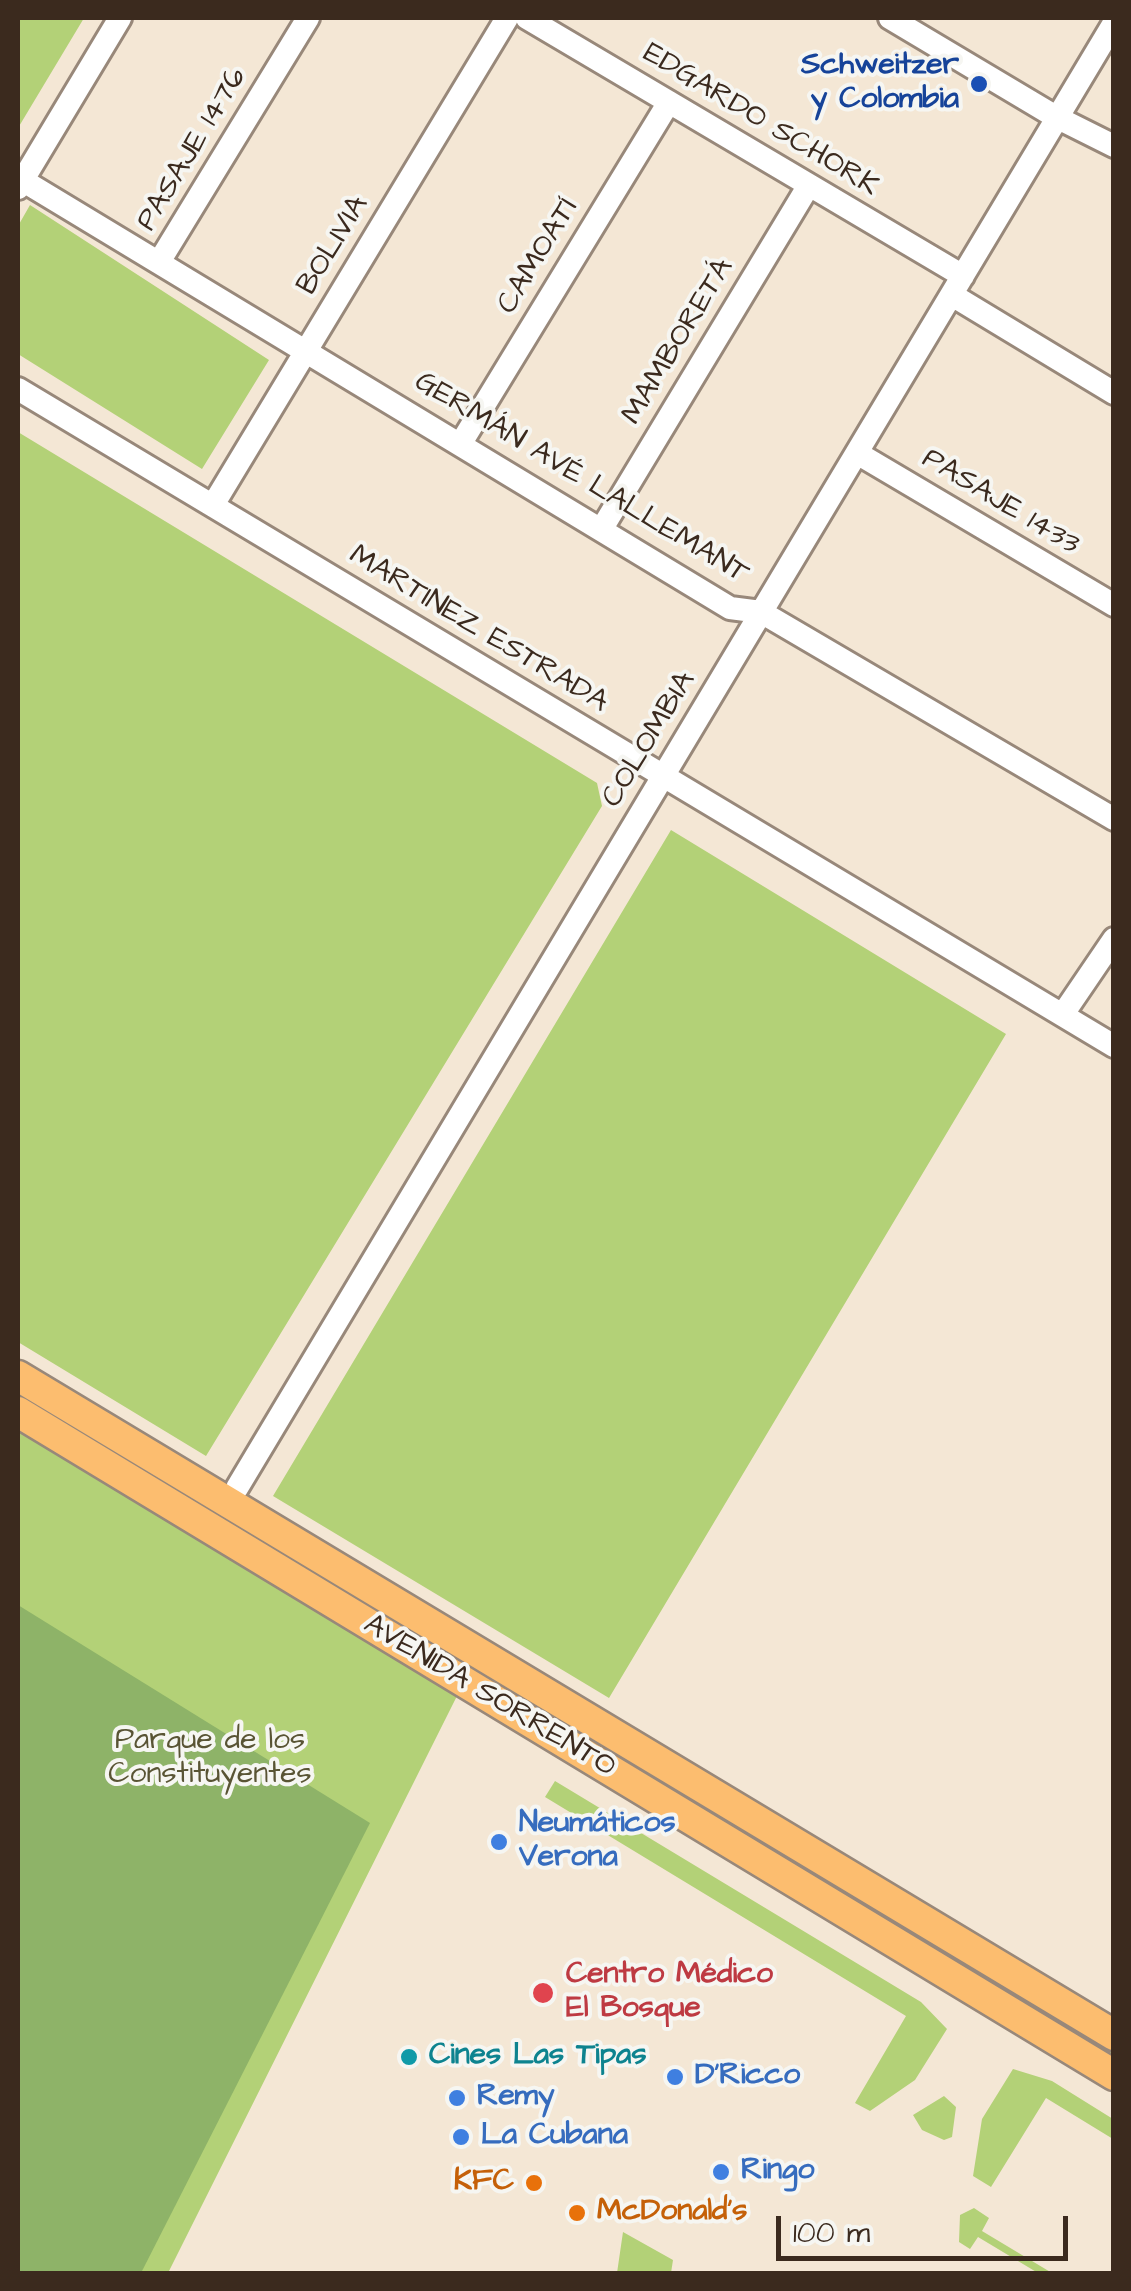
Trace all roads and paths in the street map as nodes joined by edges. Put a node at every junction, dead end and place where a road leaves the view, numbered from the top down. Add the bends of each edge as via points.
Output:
1 (120, 18) edge
2 (308, 18) edge
3 (507, 18) edge
4 (527, 18) edge
5 (890, 18) edge
6 (1114, 23) edge
7 (669, 102) junction
8 (1056, 117) junction
9 (1114, 146) edge
10 (20, 184) edge
11 (809, 185) junction
12 (159, 262) junction
13 (957, 286) junction
14 (306, 350) junction
15 (18, 388) edge
16 (1114, 393) edge
17 (460, 443) junction
18 (857, 453) junction
19 (212, 505) junction
20 (602, 530) junction
21 (1114, 605) edge
22 (761, 612) junction
23 (662, 777) junction
24 (1114, 819) edge
25 (1114, 940) edge
26 (1063, 1014) junction
27 (1114, 1046) edge
28 (18, 1376) edge
29 (18, 1412) edge
30 (237, 1488) dead end
31 (1114, 2035) edge
32 (1114, 2075) edge

1 - 10 street
2 - 12 street, PASAJE 1476
3 - 14 street, BOLIVIA
4 - 7 street, EDGARDO SCHORK
5 - 8 street
6 - 8 street, COLOMBIA
7 - 11 street, EDGARDO SCHORK
7 - 17 street, CAMOATÍ
8 - 9 street
8 - 13 street, COLOMBIA
10 - 12 street, GERMÁN AVÉ LALLEMANT
11 - 13 street, EDGARDO SCHORK
11 - 20 street, MAMBORETÁ
12 - 14 street, GERMÁN AVÉ LALLEMANT
13 - 16 street, EDGARDO SCHORK
13 - 18 street, COLOMBIA
14 - 17 street, GERMÁN AVÉ LALLEMANT
14 - 19 street, BOLIVIA
15 - 19 street, MARTINEZ ESTRADA
17 - 20 street, GERMÁN AVÉ LALLEMANT
18 - 21 street, PASAJE 1433
18 - 22 street, COLOMBIA
19 - 23 street, MARTINEZ ESTRADA
20 - 22 street, GERMÁN AVÉ LALLEMANT via 730,608
22 - 23 street, COLOMBIA
22 - 24 street, GERMÁN AVÉ LALLEMANT
23 - 26 street, MARTINEZ ESTRADA
23 - 30 street, COLOMBIA
25 - 26 street
26 - 27 street, MARTINEZ ESTRADA
28 - 31 main road, AVENIDA SORRENTO
29 - 32 main road, AVENIDA SORRENTO

